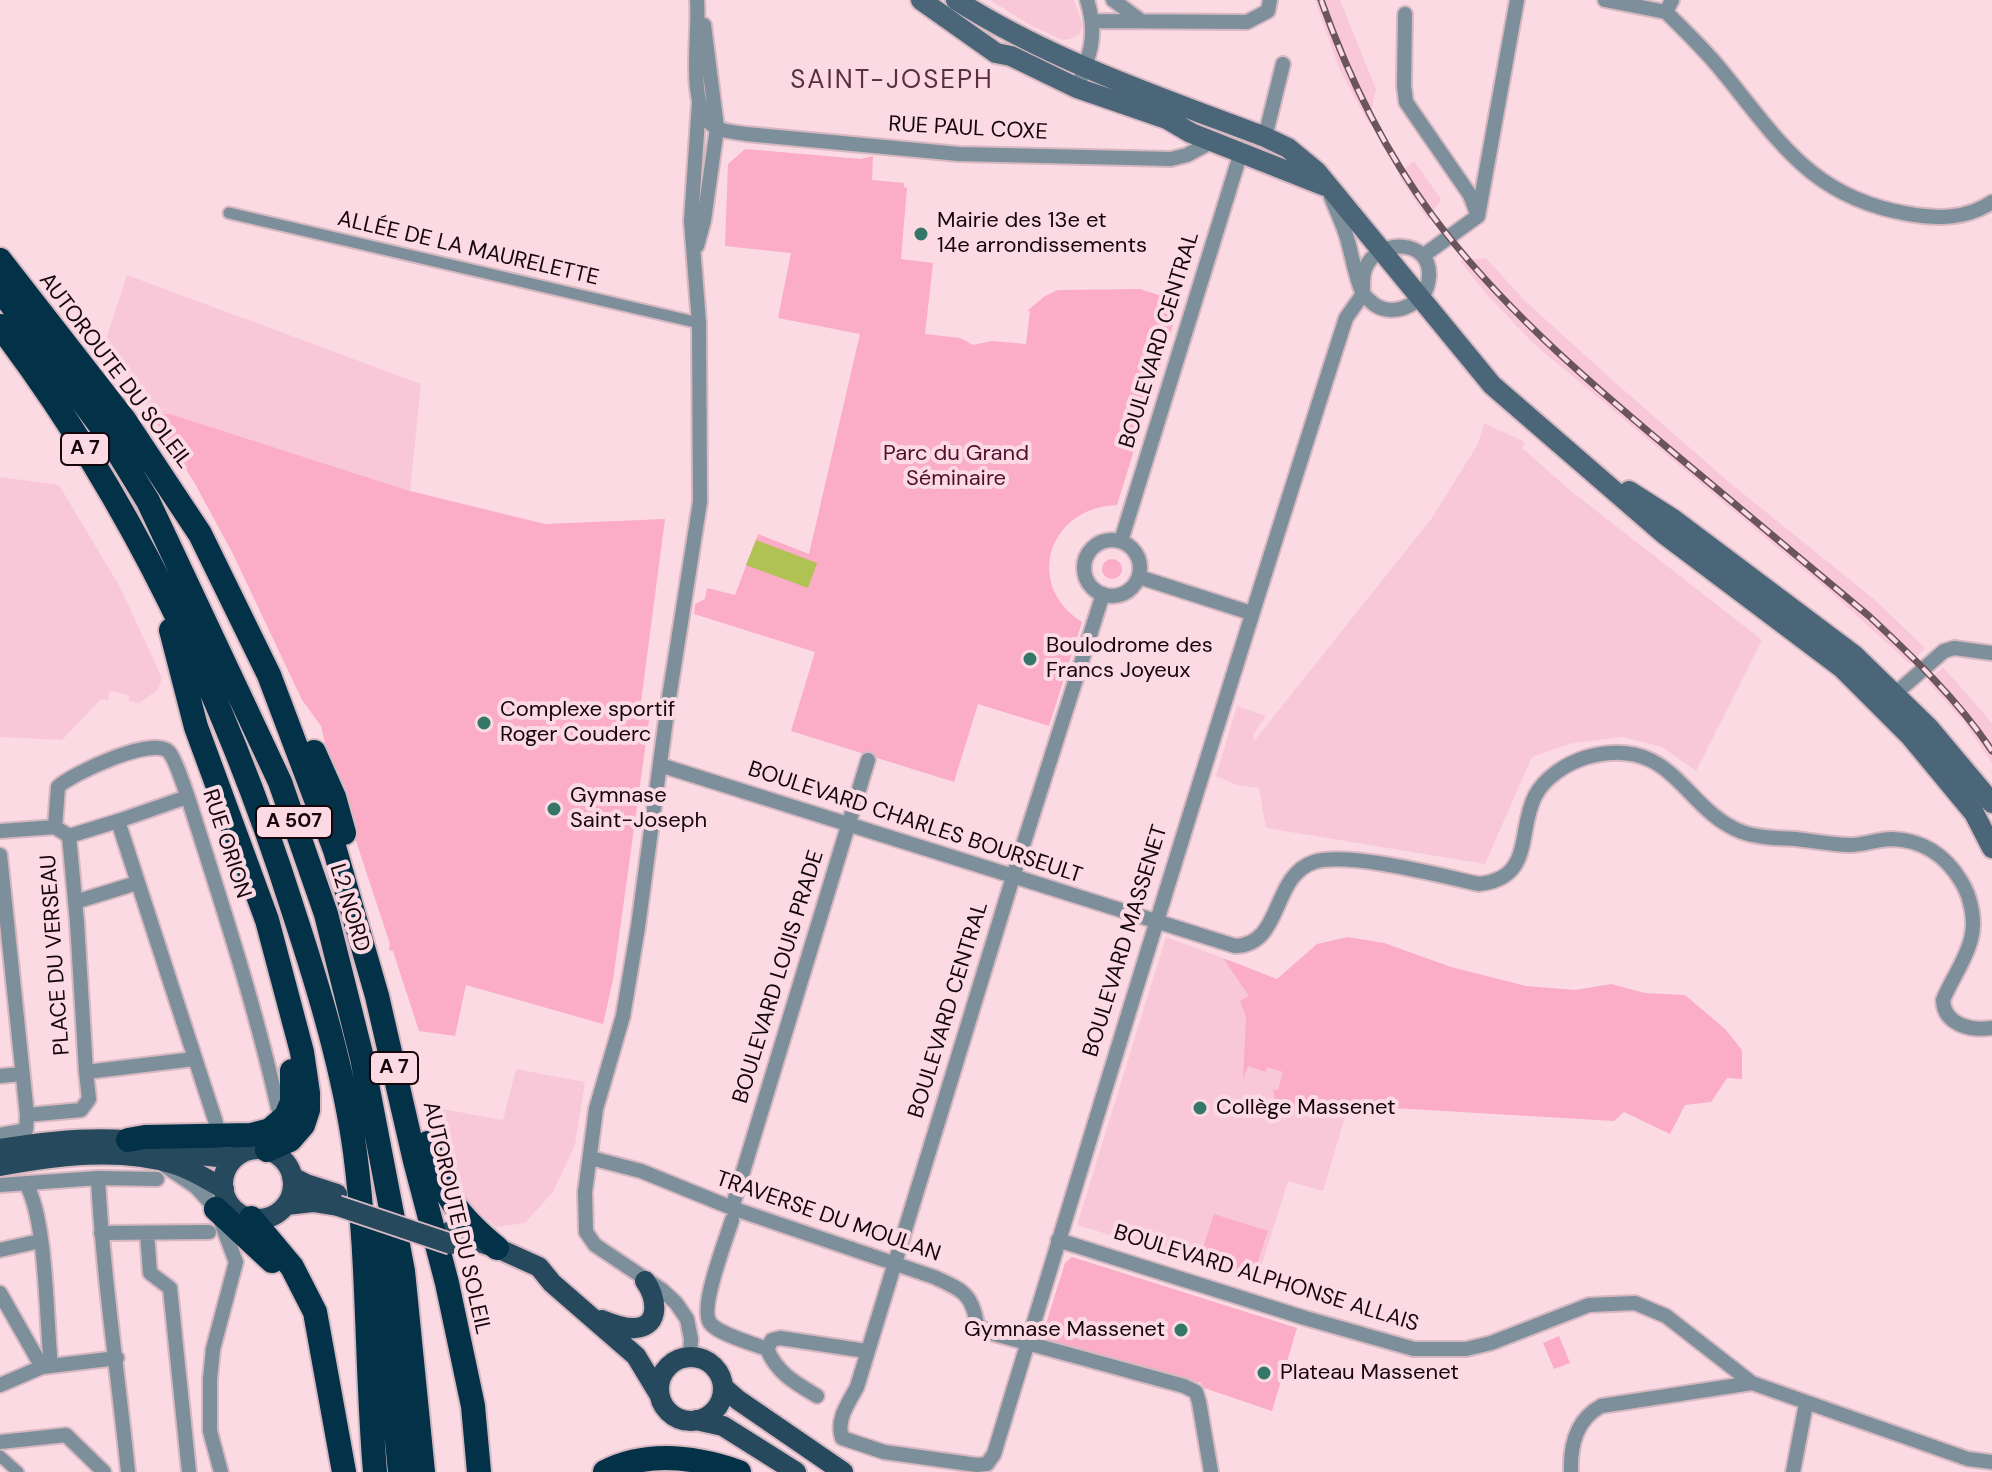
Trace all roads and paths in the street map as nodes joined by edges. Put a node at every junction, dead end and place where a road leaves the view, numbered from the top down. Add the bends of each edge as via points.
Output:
1 (921, 0) edge
2 (956, 0) edge
3 (1087, 0) edge
4 (1113, 0) edge
5 (1270, 0) edge
6 (1517, 0) edge
7 (1605, 0) edge
8 (698, 3) edge
9 (1669, 6) edge
10 (1405, 14) dead end
11 (1140, 20) junction
12 (1093, 21) junction
13 (1283, 64) dead end
14 (1080, 78) junction
15 (699, 103) junction
16 (717, 128) junction
17 (1265, 137) junction
18 (1213, 141) junction
19 (1241, 152) junction
20 (1327, 186) junction
21 (1992, 202) edge
22 (229, 213) dead end
23 (1478, 216) junction
24 (1383, 249) junction
25 (695, 254) junction
26 (1424, 255) junction
27 (0, 260) edge
28 (0, 289) edge
29 (1363, 294) junction
30 (1421, 299) junction
31 (699, 323) junction
32 (0, 326) edge
33 (1121, 541) junction
34 (1139, 577) junction
35 (158, 579) junction
36 (1103, 594) junction
37 (1251, 613) junction
38 (1990, 656) edge
39 (269, 675) junction
40 (1889, 699) junction
41 (868, 760) dead end
42 (660, 765) junction
43 (187, 797) junction
44 (1992, 803) edge
45 (118, 821) junction
46 (849, 824) junction
47 (55, 827) junction
48 (0, 831) edge
49 (69, 836) junction
50 (1992, 848) edge
51 (0, 855) edge
52 (1013, 877) junction
53 (137, 883) junction
54 (75, 902) junction
55 (1156, 922) junction
56 (282, 973) junction
57 (1992, 1028) edge
58 (194, 1059) junction
59 (86, 1072) junction
60 (21, 1074) junction
61 (0, 1076) edge
62 (278, 1108) dead end
63 (27, 1115) junction
64 (216, 1123) dead end
65 (0, 1135) edge
66 (128, 1140) junction
67 (0, 1149) edge
68 (267, 1150) junction
69 (355, 1151) junction
70 (236, 1157) junction
71 (591, 1158) junction
72 (0, 1166) edge
73 (156, 1169) junction
74 (292, 1177) junction
75 (98, 1178) junction
76 (26, 1184) junction
77 (0, 1185) edge
78 (337, 1200) junction
79 (286, 1205) junction
80 (216, 1210) junction
81 (732, 1214) junction
82 (251, 1218) junction
83 (101, 1233) junction
84 (147, 1233) junction
85 (450, 1238) junction
86 (1058, 1240) junction
87 (40, 1241) junction
88 (497, 1248) junction
89 (0, 1250) edge
90 (893, 1264) junction
91 (645, 1281) junction
92 (552, 1283) junction
93 (302, 1286) junction
94 (0, 1293) edge
95 (593, 1316) junction
96 (1028, 1342) junction
97 (767, 1349) junction
98 (866, 1351) junction
99 (636, 1356) junction
100 (690, 1357) junction
101 (117, 1358) junction
102 (670, 1364) junction
103 (47, 1366) junction
104 (1752, 1383) junction
105 (0, 1385) edge
106 (723, 1387) junction
107 (659, 1394) junction
108 (817, 1396) dead end
109 (1806, 1404) junction
110 (696, 1420) junction
111 (842, 1438) joint
112 (0, 1442) edge
113 (0, 1456) edge
114 (1992, 1462) edge
115 (18, 1472) edge
116 (104, 1472) edge
117 (128, 1472) edge
118 (189, 1472) edge
119 (221, 1472) edge
120 (344, 1472) edge
121 (375, 1472) edge
122 (400, 1472) edge
123 (423, 1472) edge
124 (479, 1472) edge
125 (605, 1472) edge
126 (739, 1472) edge
127 (796, 1472) edge
128 (843, 1472) edge
129 (1211, 1472) edge
130 (1571, 1472) edge
131 (1793, 1472) edge

1 - 14 main road via 996,53
2 - 14 main road
3 - 12 street
4 - 11 street
5 - 11 street via 1268,11 1247,22
6 - 23 street
7 - 9 street
8 - 15 street
8 - 16 street
9 - 21 street via 1784,149 1840,192 1893,211 1943,218
10 - 23 street via 1406,102 1470,195
11 - 12 street
12 - 14 street via 1092,44
13 - 17 street
14 - 17 main road
14 - 18 main road
15 - 16 street
15 - 25 street via 691,221
16 - 18 street, RUE PAUL COXE via 1022,156 1171,159
16 - 25 street
17 - 20 main road via 1288,148
18 - 19 main road
19 - 20 main road
19 - 33 street, BOULEVARD CENTRAL
20 - 24 main road
20 - 29 street
22 - 31 street, ALLÉE DE LA MAURELETTE
23 - 26 street
24 - 26 street via 1403,246
24 - 29 street, BOULEVARD MASSENET via 1366,266
24 - 30 main road
25 - 31 street
26 - 30 street via 1428,286
27 - 39 highway, AUTOROUTE DU SOLEIL / A 7 via 123,418 192,522
28 - 123 highway, L2 NORD / A 507 via 108,436 148,501 280,782 326,914 362,1058 403,1271
29 - 30 street via 1394,311
29 - 37 street, BOULEVARD MASSENET via 1346,318
30 - 40 main road via 1492,385 1664,534
31 - 42 street via 700,502
32 - 35 highway, A 7 via 87,453
33 - 34 street via 1139,558
33 - 36 street via 1100,543 1085,561 1087,579
34 - 36 street via 1123,593
34 - 37 street
35 - 56 highway via 196,727 247,860
35 - 69 highway, A 7 via 237,751 277,858 334,1052
36 - 52 street, BOULEVARD CENTRAL
37 - 55 street, BOULEVARD MASSENET
38 - 40 street via 1954,648 1944,651
39 - 88 highway via 293,702 334,797 437,1177 456,1209
39 - 124 highway, AUTOROUTE DU SOLEIL / A 7 via 335,850 377,996 447,1283 473,1406
40 - 44 main road
40 - 50 main road via 1911,737 1974,813
41 - 46 street, BOULEVARD LOUIS PRADE
42 - 46 street, BOULEVARD CHARLES BOURSEULT
42 - 71 street via 623,1016 596,1109
43 - 45 street
43 - 47 street, RUE ORION via 170,752 144,749 81,770 60,785
43 - 62 street, RUE ORION via 261,1032
45 - 49 street
45 - 53 street
46 - 52 street, BOULEVARD CHARLES BOURSEULT
46 - 81 street, BOULEVARD LOUIS PRADE
47 - 48 street
47 - 49 street
49 - 54 street, PLACE DU VERSEAU
51 - 60 street
52 - 55 street, BOULEVARD CHARLES BOURSEULT
52 - 90 street, BOULEVARD CENTRAL
53 - 54 street
53 - 58 street
54 - 59 street, PLACE DU VERSEAU
55 - 57 street, BOULEVARD CHARLES BOURSEULT via 1247,946 1267,930 1291,877 1315,861 1378,864 1479,884 1496,882 1517,864 1542,785 1563,767 1586,758 1609,753 1640,756 1665,768 1718,820 1743,833 1851,845 1891,839 1942,855 1965,888 1973,927 1943,1008 1962,1026
55 - 86 street, BOULEVARD MASSENET
56 - 66 highway via 293,1074 286,1116 270,1130 251,1135
56 - 68 highway via 302,1052 308,1110 290,1140
58 - 59 street
58 - 64 street
59 - 63 street, PLACE DU VERSEAU via 89,1099 81,1110
60 - 61 street
60 - 63 street
63 - 65 street via 26,1130
66 - 67 main road
66 - 70 main road via 201,1156
68 - 70 main road
68 - 74 main road via 283,1160
69 - 121 highway, A 7
69 - 122 highway via 379,1257
70 - 80 main road via 226,1171
71 - 81 street, TRAVERSE DU MOULAN via 641,1171
71 - 91 street via 586,1232 595,1245
72 - 73 main road via 91,1156
73 - 75 street
73 - 80 main road via 190,1170
74 - 78 main road
74 - 79 main road
75 - 76 street
75 - 83 street
76 - 77 street
76 - 87 street via 34,1197
78 - 79 main road
78 - 85 main road
79 - 82 main road via 270,1217
80 - 82 main road via 233,1208
80 - 84 street
80 - 93 highway
80 - 119 street via 236,1262 210,1379 210,1431
81 - 90 street, TRAVERSE DU MOULAN via 800,1229
81 - 97 street, BOULEVARD LOUIS PRADE via 706,1307 709,1321
82 - 93 highway
83 - 84 street
83 - 101 street
84 - 118 street via 150,1273 170,1288
85 - 88 main road
85 - 92 main road
86 - 96 street, BOULEVARD MASSENET
86 - 104 street, BOULEVARD ALPHONSE ALLAIS via 1414,1349 1466,1349 1589,1305 1635,1303 1666,1316
87 - 89 street
87 - 103 street
88 - 92 main road via 539,1267
90 - 96 street, TRAVERSE DU MOULAN via 958,1289 973,1302 982,1329
90 - 98 street, BOULEVARD CENTRAL
91 - 95 main road via 655,1295 648,1323 626,1328
91 - 100 street via 676,1303 687,1319
92 - 95 main road
93 - 120 highway via 315,1312
94 - 103 street
95 - 99 main road
96 - 111 street, BOULEVARD MASSENET via 987,1464 884,1452
96 - 129 street via 1196,1392
97 - 98 street via 780,1338
97 - 108 street via 789,1379
98 - 111 street, BOULEVARD CENTRAL via 857,1387 840,1418
99 - 102 main road
99 - 107 main road
100 - 102 main road
100 - 106 main road via 713,1365
101 - 103 street
101 - 117 street
102 - 107 main road
103 - 105 street
104 - 109 street, BOULEVARD ALPHONSE ALLAIS
104 - 130 street via 1601,1406 1575,1433
106 - 110 main road via 715,1410
106 - 128 main road
107 - 110 main road via 676,1417
109 - 114 street, BOULEVARD ALPHONSE ALLAIS via 1968,1459
109 - 131 street
110 - 127 main road via 723,1426
112 - 116 street via 66,1435
113 - 115 street
125 - 126 highway via 649,1458 694,1458

